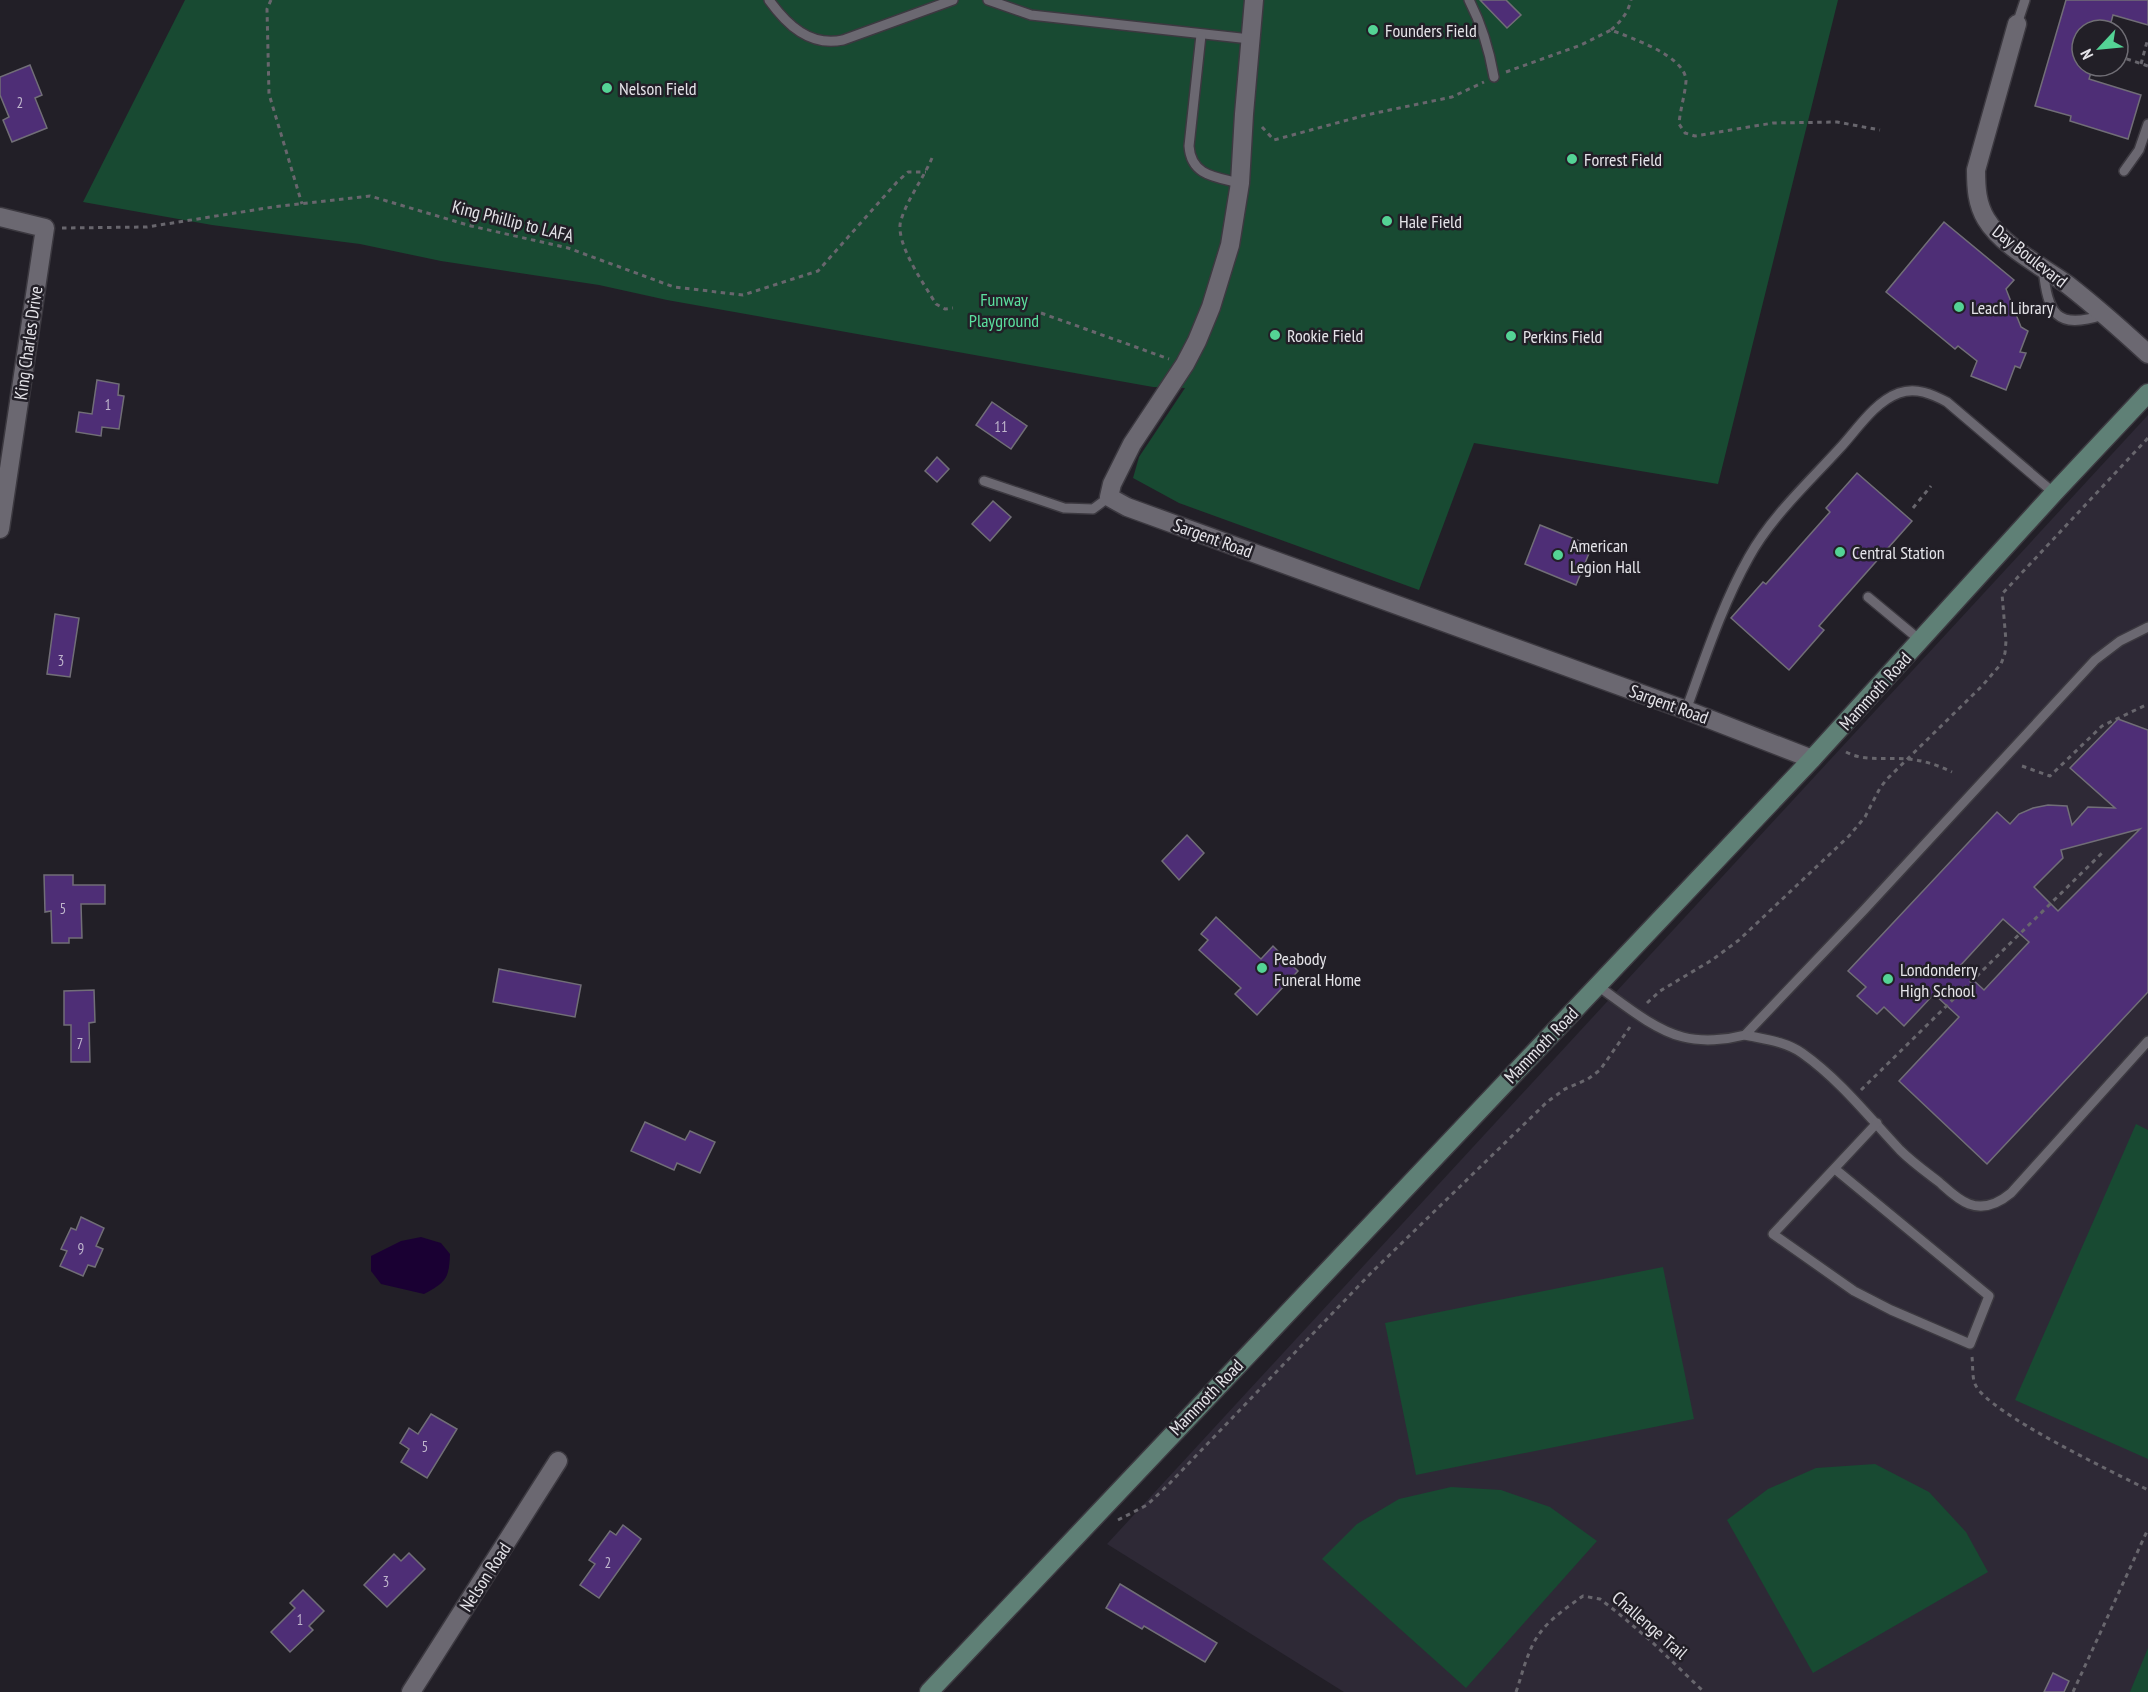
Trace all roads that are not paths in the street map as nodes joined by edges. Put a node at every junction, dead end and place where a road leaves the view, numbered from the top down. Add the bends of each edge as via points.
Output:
1 (769, 0) edge
2 (953, 0) edge
3 (988, 0) edge
4 (1254, 0) edge
5 (1468, 0) edge
6 (2025, 0) edge
7 (2017, 24) joint
8 (1201, 35) junction
9 (1250, 39) junction
10 (1494, 77) road end
11 (2148, 124) edge
12 (2124, 171) dead end
13 (1240, 183) junction
14 (0, 217) edge
15 (2043, 267) junction
16 (2104, 314) junction
17 (2148, 354) edge
18 (2148, 393) edge
19 (984, 481) dead end
20 (2054, 493) junction
21 (1109, 497) junction
22 (0, 529) edge
23 (1868, 597) dead end
24 (2148, 627) edge
25 (1920, 641) junction
26 (1686, 710) junction
27 (1812, 759) junction
28 (1598, 986) junction
29 (1745, 1035) junction
30 (2148, 1041) edge
31 (1877, 1123) junction
32 (1835, 1169) junction
33 (558, 1461) dead end
34 (411, 1692) edge
35 (929, 1692) edge

1 - 2 lane via 791,26 817,40 831,42
3 - 8 lane via 1031,15
4 - 9 street
5 - 10 lane via 1487,42
6 - 7 lane
7 - 15 street, Day Boulevard via 1976,170 1976,188 1986,221
8 - 9 lane
8 - 13 lane via 1190,156 1192,163 1208,175
9 - 13 street
11 - 12 lane via 2139,150
13 - 21 street via 1232,235 1210,307 1185,364 1132,444
14 - 22 street, King Charles Drive via 45,228
15 - 16 street, Day Boulevard
15 - 16 lane via 2046,296 2060,317 2079,321
16 - 17 street, Day Boulevard
18 - 20 main road, Mammoth Road
19 - 21 lane via 1064,508 1093,509
20 - 25 main road, Mammoth Road
20 - 26 lane via 1947,402 1919,391 1892,397 1875,410 1803,488 1749,556 1726,602
21 - 26 street, Sargent Road via 1138,511
23 - 25 lane
24 - 29 lane via 2095,660
25 - 27 main road, Mammoth Road
26 - 27 street, Sargent Road
27 - 28 main road, Mammoth Road
28 - 29 lane via 1683,1037 1729,1039
28 - 35 main road, Mammoth Road
29 - 31 lane via 1799,1051 1824,1069
30 - 31 lane via 2011,1193 1991,1205 1969,1204 1957,1197 1900,1150
31 - 32 lane
32 - 32 lane via 1773,1234 1854,1291 1970,1344 1989,1296
33 - 34 street, Nelson Road

